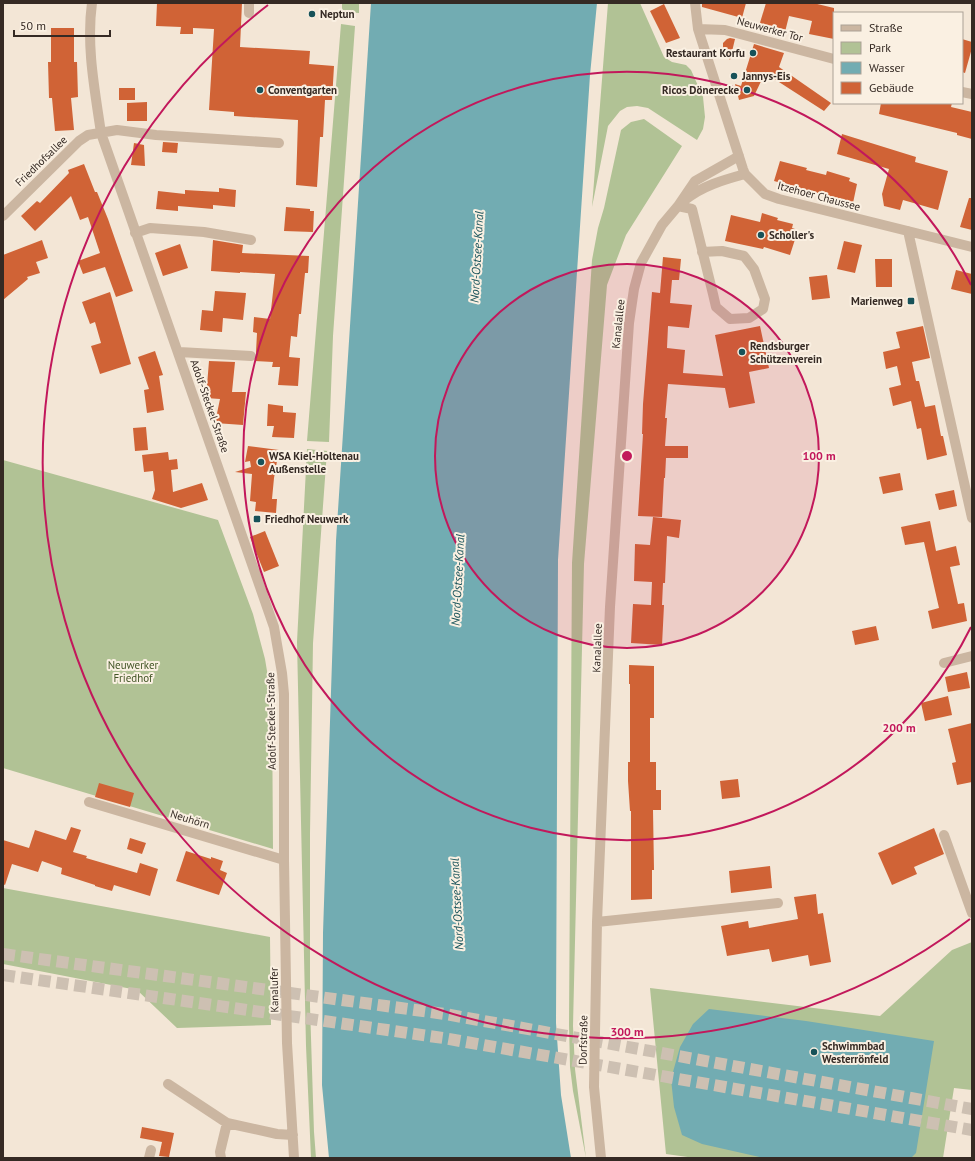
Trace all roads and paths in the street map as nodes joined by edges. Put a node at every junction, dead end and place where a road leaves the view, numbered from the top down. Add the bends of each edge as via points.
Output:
1 (92, 3) edge
2 (249, 3) edge
3 (696, 3) edge
4 (249, 14) dead end
5 (698, 29) junction
6 (833, 59) edge
7 (101, 133) junction
8 (278, 143) dead end
9 (739, 156) junction
10 (745, 174) junction
11 (678, 206) junction
12 (3, 216) edge
13 (908, 231) junction
14 (135, 233) junction
15 (251, 240) dead end
16 (972, 246) edge
17 (702, 252) junction
18 (178, 352) junction
19 (251, 356) dead end
20 (972, 518) edge
21 (972, 656) edge
22 (944, 663) dead end
23 (89, 802) dead end
24 (284, 821) joint
25 (944, 835) dead end
26 (284, 860) junction
27 (778, 903) dead end
28 (972, 913) edge
29 (597, 922) junction
30 (168, 1084) dead end
31 (227, 1123) junction
32 (293, 1135) junction
33 (221, 1158) edge
34 (294, 1158) edge
35 (601, 1158) edge

1 - 7 street, Adolf-Steckel-Straße via 90,19 93,76
2 - 4 street
3 - 5 street, Itzehoer Chaussee
5 - 6 street, Neuwerker Tor via 725,30
5 - 9 street, Itzehoer Chaussee
7 - 8 street, Friedhofsallee via 117,130
7 - 12 street, Friedhofsallee via 79,141
7 - 14 street, Adolf-Steckel-Straße
9 - 10 street, Itzehoer Chaussee
9 - 11 street, Kanalallee via 695,181
10 - 11 street, Kanalallee via 707,187
10 - 13 street, Itzehoer Chaussee via 765,194 779,199
11 - 17 street via 692,209
11 - 29 street, Kanalallee via 662,225 641,263 629,323 610,607
13 - 16 street, Itzehoer Chaussee
13 - 20 street
14 - 15 street via 150,228 204,232
14 - 18 street, Adolf-Steckel-Straße
17 - 17 street via 716,307 730,319 749,318 763,309 765,298 754,268 744,256 722,251
18 - 19 street
18 - 24 street, Adolf-Steckel-Straße via 274,627 284,694
21 - 22 street
23 - 26 street, Neuhörn
24 - 26 street, Kanalufer
25 - 28 street
26 - 32 street, Kanalufer via 286,1042
27 - 29 street
29 - 35 street, Dorfstraße via 594,1087
30 - 31 street
31 - 32 street
31 - 33 street
32 - 34 street, Kanalufer

